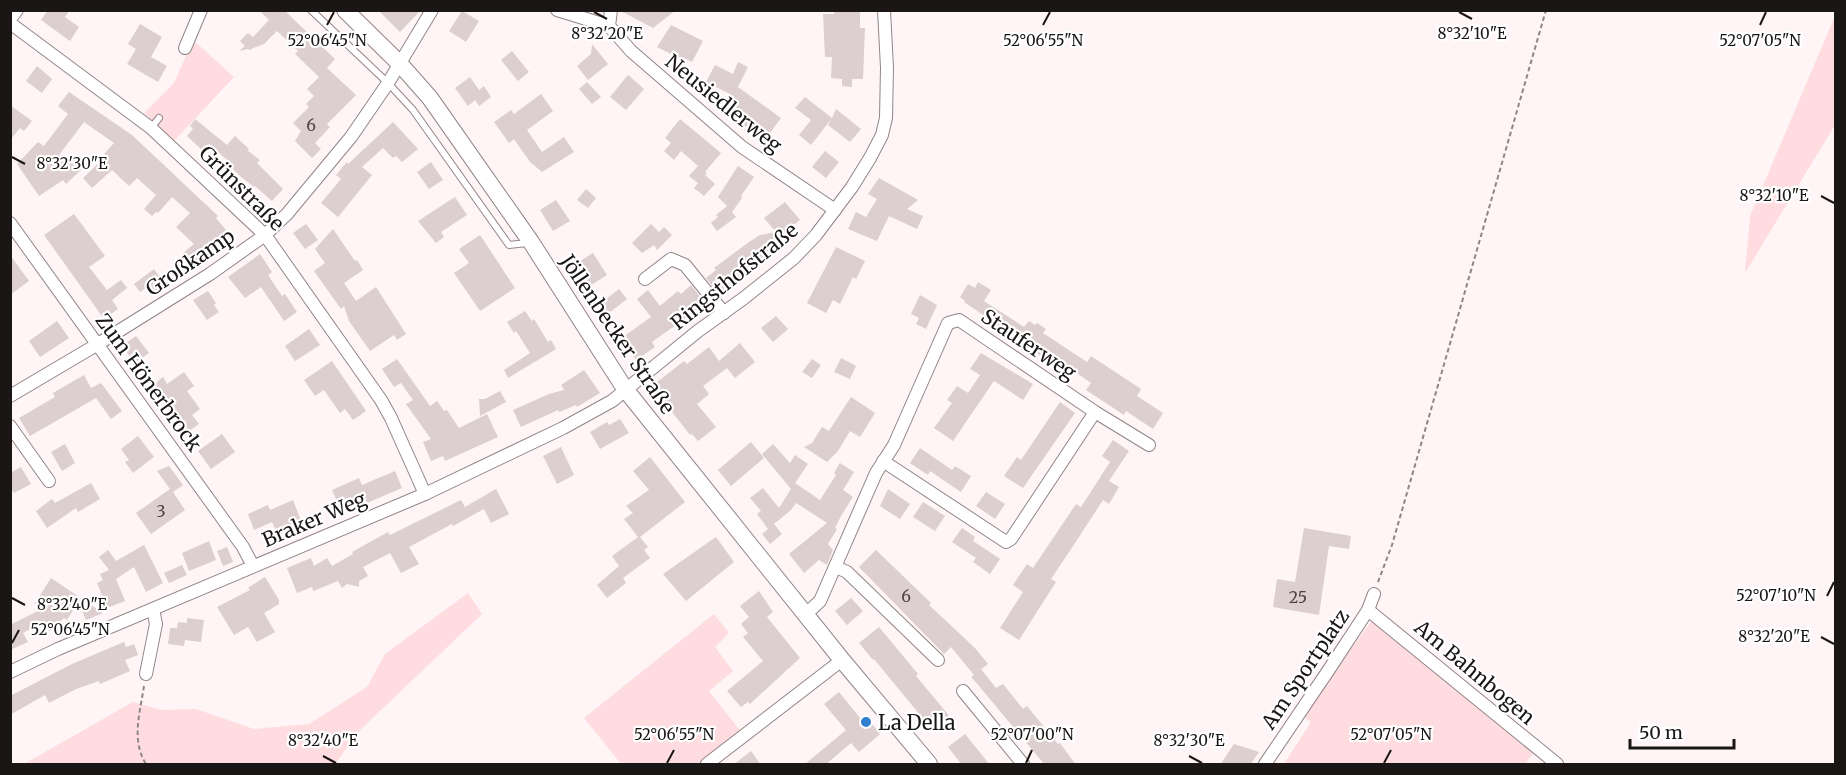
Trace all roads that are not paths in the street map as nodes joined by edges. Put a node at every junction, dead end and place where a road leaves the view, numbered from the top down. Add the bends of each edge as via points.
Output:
1 (17, 10) edge
2 (201, 10) edge
3 (311, 10) edge
4 (345, 10) edge
5 (432, 10) edge
6 (557, 10) edge
7 (611, 10) edge
8 (884, 10) edge
9 (10, 21) edge
10 (609, 26) junction
11 (184, 48) dead end
12 (400, 64) junction
13 (388, 83) junction
14 (835, 210) junction
15 (10, 223) edge
16 (265, 235) junction
17 (531, 242) junction
18 (645, 279) dead end
19 (724, 313) junction
20 (98, 344) junction
21 (625, 389) junction
22 (10, 396) edge
23 (1095, 412) junction
24 (10, 426) edge
25 (1149, 445) dead end
26 (883, 461) junction
27 (49, 481) dead end
28 (425, 494) junction
29 (253, 566) junction
30 (836, 567) junction
31 (1374, 594) road end
32 (153, 609) junction
33 (1368, 610) junction
34 (806, 614) junction
35 (842, 660) junction
36 (939, 660) dead end
37 (10, 672) edge
38 (146, 674) road end
39 (963, 691) dead end
40 (1018, 763) edge
41 (707, 765) edge
42 (929, 765) edge
43 (1265, 765) edge
44 (1557, 765) edge

1 - 9 street
2 - 11 street
3 - 13 lane
4 - 12 main road, Jöllenbecker Straße
5 - 12 street, Großkamp
6 - 10 street
7 - 10 street
8 - 14 street, Ringsthofstraße via 887,68 882,135
9 - 16 street, Grünstraße via 155,123
10 - 14 street, Neusiedlerweg via 631,51 742,147
12 - 13 street, Großkamp
12 - 17 main road, Jöllenbecker Straße via 430,98
13 - 16 street, Großkamp via 351,137
13 - 17 lane via 413,110 509,245
14 - 19 street, Ringsthofstraße via 794,258
15 - 20 street, Zum Hönerbrock
16 - 20 street, Großkamp
16 - 28 street, Grünstraße via 381,400
17 - 21 main road, Jöllenbecker Straße
18 - 19 street via 671,258 685,266
19 - 21 street, Ringsthofstraße
20 - 22 street, Großkamp
20 - 29 street, Zum Hönerbrock
21 - 28 street, Braker Weg via 612,401 562,428
21 - 34 main road, Jöllenbecker Straße
23 - 25 street, Stauferweg
23 - 26 street via 1006,542
23 - 26 street, Stauferweg via 959,320 948,323 894,445
24 - 27 street
26 - 30 street, Stauferweg
28 - 29 street, Braker Weg
29 - 32 street, Braker Weg
30 - 34 street, Stauferweg via 820,601
30 - 36 street via 847,572
31 - 33 street, Am Sportplatz
32 - 37 street, Braker Weg
32 - 38 street via 156,624
33 - 43 street, Am Sportplatz
33 - 44 street, Am Bahnbogen
34 - 35 main road, Jöllenbecker Straße
35 - 41 street
35 - 42 main road, Jöllenbecker Straße
39 - 40 street

